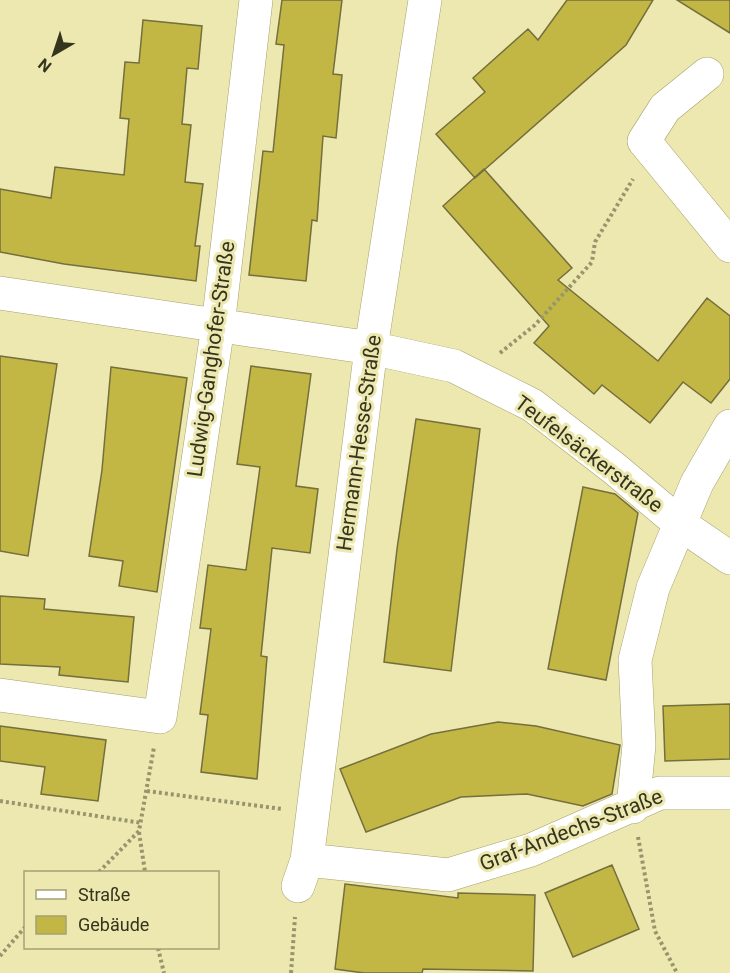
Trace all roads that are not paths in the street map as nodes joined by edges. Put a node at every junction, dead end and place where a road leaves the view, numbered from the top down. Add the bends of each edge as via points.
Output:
1 (256, 0) edge
2 (425, 0) edge
3 (707, 74) dead end
4 (730, 246) edge
5 (0, 293) edge
6 (218, 326) junction
7 (371, 348) junction
8 (730, 426) edge
9 (679, 523) junction
10 (730, 558) edge
11 (0, 695) edge
12 (730, 793) edge
13 (633, 807) junction
14 (302, 873) joint

1 - 6 street, Ludwig-Ganghofer-Straße
2 - 7 street, Hermann-Hesse-Straße
3 - 4 street via 665,108 644,141
5 - 6 street, Teufelsäckerstraße
6 - 7 street, Teufelsäckerstraße
6 - 11 street, Ludwig-Ganghofer-Straße via 160,717
7 - 9 street, Teufelsäckerstraße via 454,366 532,405
7 - 14 street, Hermann-Hesse-Straße
8 - 9 street
9 - 10 street, Teufelsäckerstraße
9 - 13 street via 653,588 634,660 639,745
12 - 13 street, Graf-Andechs-Straße via 660,793
13 - 14 street, Graf-Andechs-Straße via 531,850 448,875

